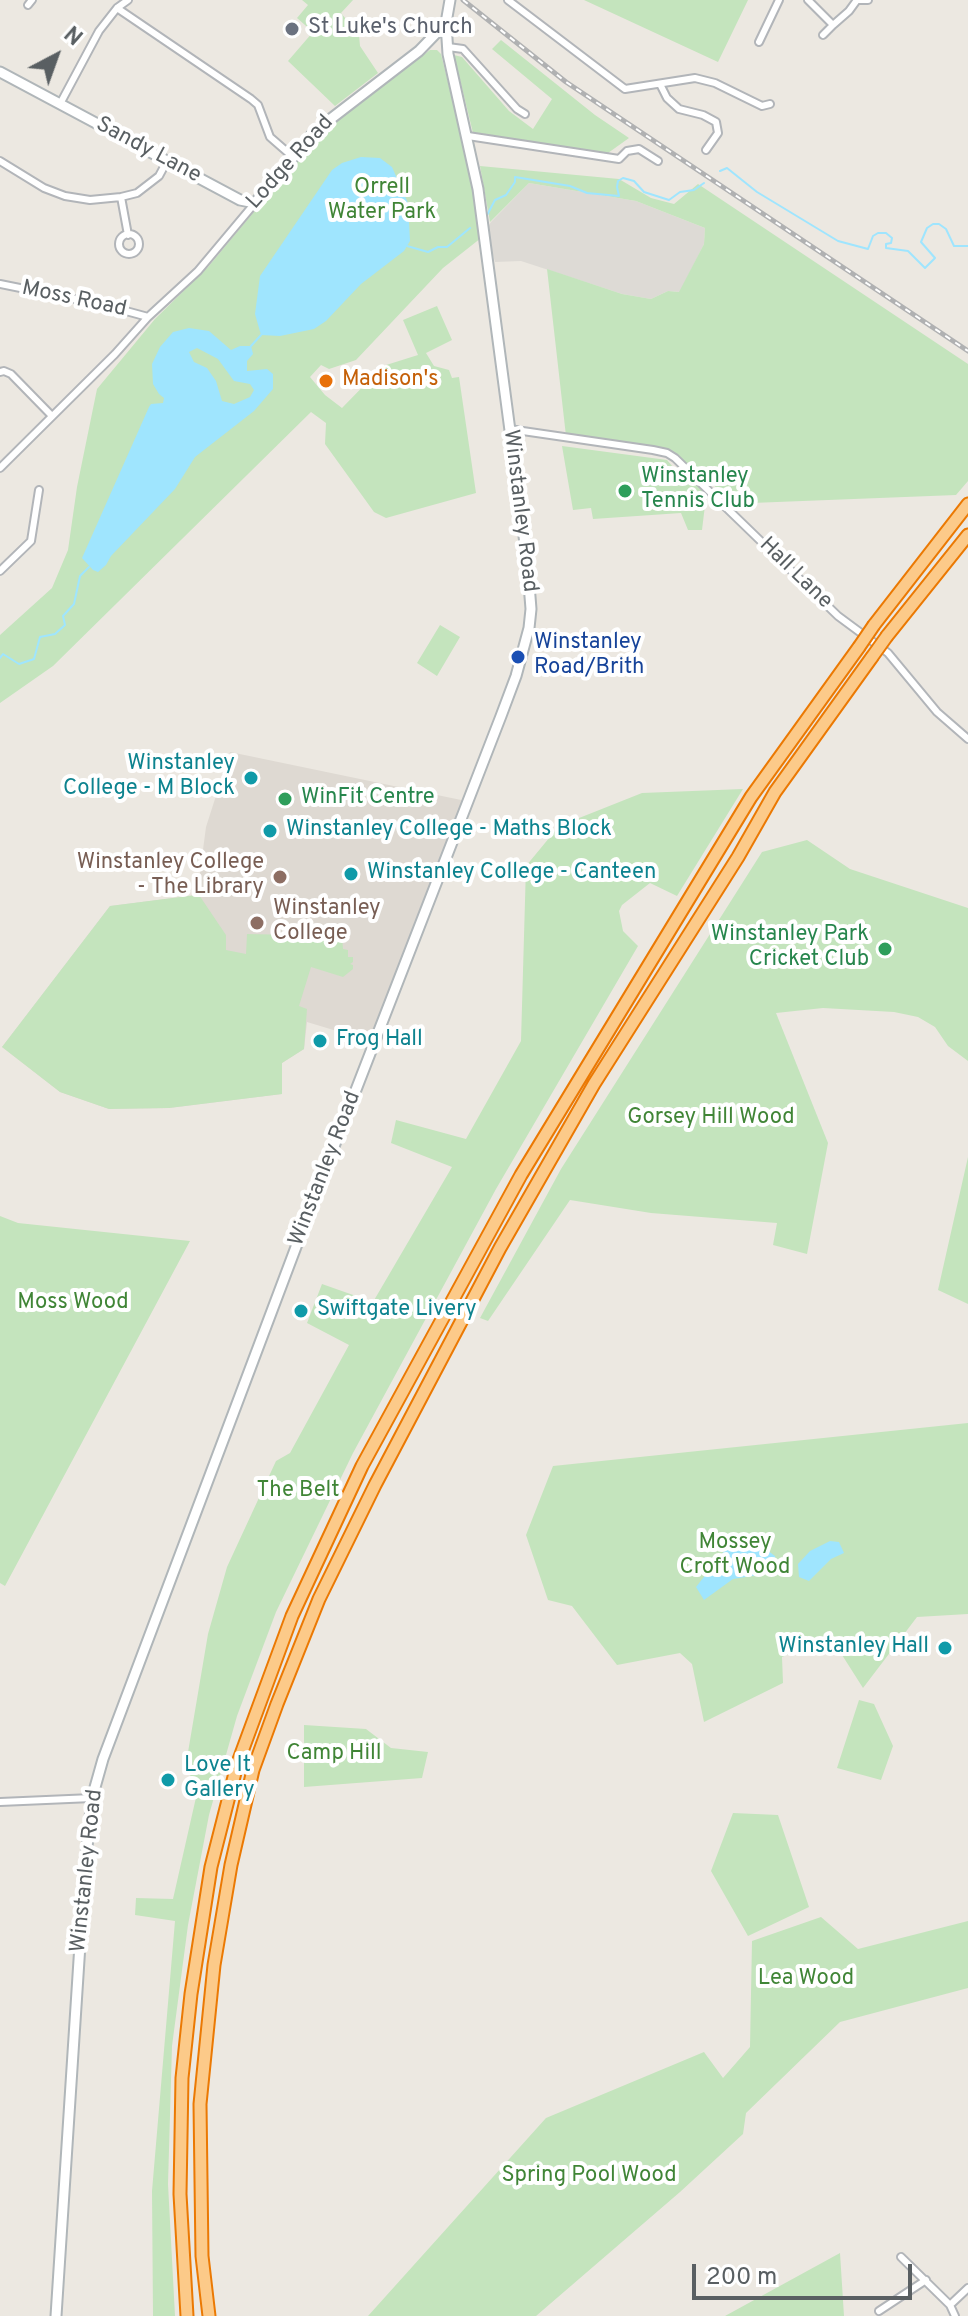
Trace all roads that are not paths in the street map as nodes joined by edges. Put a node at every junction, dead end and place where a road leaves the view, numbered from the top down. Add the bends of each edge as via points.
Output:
1 (128, 0) edge
2 (508, 0) edge
3 (779, 0) edge
4 (808, 0) edge
5 (858, 0) edge
6 (868, 0) edge
7 (449, 3) edge
8 (117, 8) junction
9 (446, 23) junction
10 (833, 25) junction
11 (823, 35) dead end
12 (759, 42) dead end
13 (428, 43) junction
14 (448, 47) junction
15 (0, 72) edge
16 (660, 84) junction
17 (60, 104) junction
18 (770, 104) dead end
19 (525, 114) dead end
20 (468, 136) junction
21 (706, 150) dead end
22 (293, 157) junction
23 (0, 161) edge
24 (167, 161) junction
25 (658, 161) dead end
26 (121, 197) junction
27 (255, 203) junction
28 (128, 235) dead end
29 (0, 284) edge
30 (148, 317) junction
31 (0, 372) edge
32 (52, 416) junction
33 (509, 429) junction
34 (0, 468) edge
35 (39, 490) dead end
36 (968, 506) edge
37 (968, 536) edge
38 (0, 571) edge
39 (968, 739) edge
40 (92, 1798) junction
41 (0, 1802) edge
42 (901, 2257) dead end
43 (926, 2280) junction
44 (968, 2288) edge
45 (950, 2305) junction
46 (879, 2311) dead end
47 (56, 2316) edge
48 (187, 2316) edge
49 (209, 2316) edge
50 (955, 2316) edge

1 - 8 street
2 - 16 street via 625,89
3 - 12 street
4 - 10 street
5 - 6 street
5 - 10 street
7 - 9 street, Winstanley Road
8 - 17 street via 91,43
8 - 22 street via 251,99 270,137
9 - 13 street, Lodge Road
9 - 14 street, Winstanley Road
10 - 11 street
13 - 14 street
13 - 22 street, Lodge Road via 335,113
14 - 19 street via 463,49 511,106
14 - 20 street, Winstanley Road
15 - 17 street, Sandy Lane
16 - 18 street via 695,78 762,106
16 - 21 street via 679,109 716,122 718,133
17 - 24 street, Sandy Lane
20 - 25 street via 619,159 639,149
20 - 33 street, Winstanley Road
22 - 27 street, Lodge Road
23 - 26 street via 65,196
24 - 26 street via 150,185
24 - 27 street, Sandy Lane
26 - 28 street
27 - 30 street, Lodge Road via 198,271
29 - 30 street, Moss Road
30 - 32 street, Lodge Road
31 - 32 street via 11,374
32 - 34 street, Lodge Road
33 - 39 street, Hall Lane via 653,450 675,458 838,616 888,653 937,712
33 - 40 street, Winstanley Road via 530,590 524,650 130,1683
35 - 38 street via 31,541
36 - 48 highway, bridge via 874,625 751,797 521,1175 362,1466 292,1616 237,1765 211,1867 191,1994 182,2078 180,2194
37 - 49 highway, bridge via 887,636 775,792 594,1084 508,1234 319,1599 253,1770 214,1965 200,2104 202,2256
40 - 41 street
40 - 47 street, Winstanley Road
42 - 43 street
43 - 45 street
43 - 46 street
44 - 45 street
45 - 50 street

